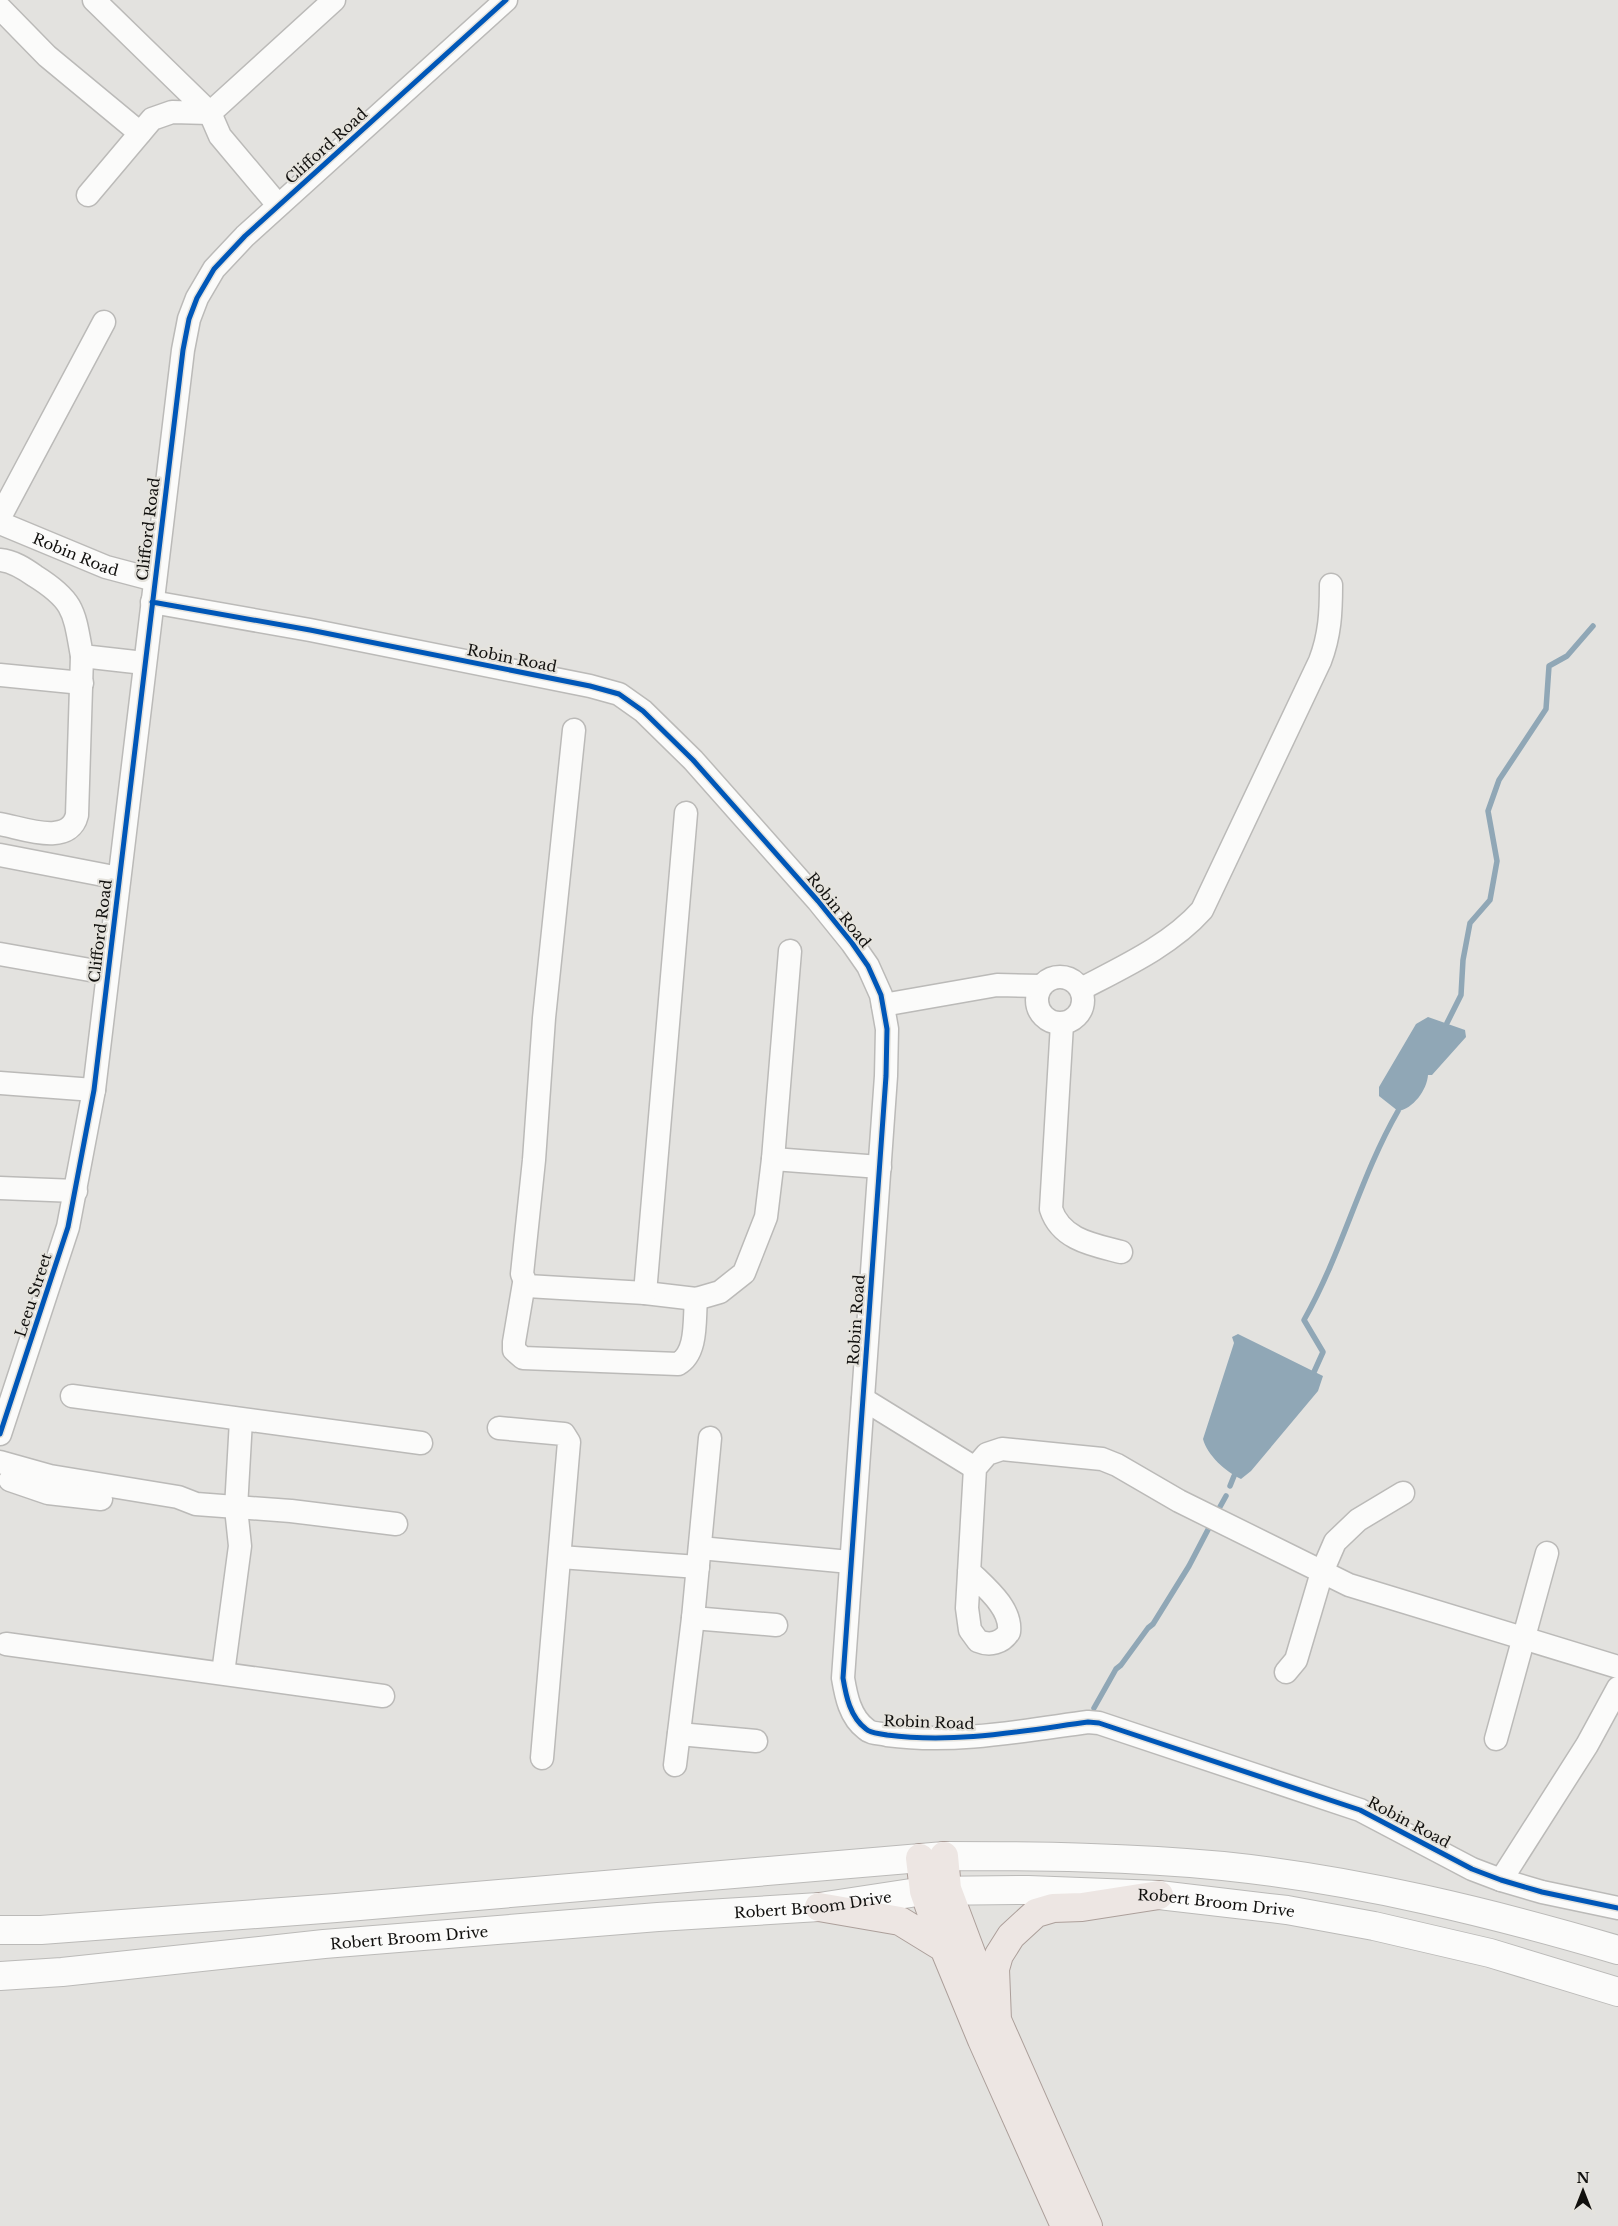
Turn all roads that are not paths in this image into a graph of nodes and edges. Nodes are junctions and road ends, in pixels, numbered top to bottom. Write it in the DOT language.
graph roads {
  1 [pos="94,0"];
  2 [pos="334,0"];
  3 [pos="506,0"];
  4 [pos="0,8"];
  5 [pos="210,112"];
  6 [pos="140,133"];
  7 [pos="88,195"];
  8 [pos="278,205"];
  9 [pos="104,322"];
  10 [pos="0,517"];
  11 [pos="0,523"];
  12 [pos="0,560"];
  13 [pos="155,580"];
  14 [pos="1331,585"];
  15 [pos="152,602"];
  16 [pos="82,656"];
  17 [pos="144,663"];
  18 [pos="0,675"];
  19 [pos="82,683"];
  20 [pos="574,730"];
  21 [pos="686,813"];
  22 [pos="0,824"];
  23 [pos="0,855"];
  24 [pos="119,878"];
  25 [pos="790,950"];
  26 [pos="0,954"];
  27 [pos="107,973"];
  28 [pos="1041,986"];
  29 [pos="1081,989"];
  30 [pos="883,1005"];
  31 [pos="1062,1024"];
  32 [pos="0,1083"];
  33 [pos="94,1090"];
  34 [pos="774,1159"];
  35 [pos="880,1167"];
  36 [pos="0,1188"];
  37 [pos="76,1191"];
  38 [pos="1121,1252"];
  39 [pos="524,1283"];
  40 [pos="645,1293"];
  41 [pos="696,1299"];
  42 [pos="72,1396"];
  43 [pos="863,1399"];
  44 [pos="241,1420"];
  45 [pos="499,1428"];
  46 [pos="0,1434"];
  47 [pos="710,1438"];
  48 [pos="421,1443"];
  49 [pos="0,1462"];
  50 [pos="975,1468"];
  51 [pos="0,1476"];
  52 [pos="1403,1493"];
  53 [pos="196,1504"];
  54 [pos="236,1508"];
  55 [pos="396,1524"];
  56 [pos="1547,1553"];
  57 [pos="560,1556"];
  58 [pos="699,1558"];
  59 [pos="850,1562"];
  60 [pos="969,1572"];
  61 [pos="1322,1572"];
  62 [pos="693,1618"];
  63 [pos="776,1625"];
  64 [pos="1523,1638"];
  65 [pos="6,1644"];
  66 [pos="1618,1667"];
  67 [pos="1286,1672"];
  68 [pos="223,1673"];
  69 [pos="1618,1688"];
  70 [pos="383,1696"];
  71 [pos="679,1734"];
  72 [pos="1496,1739"];
  73 [pos="756,1741"];
  74 [pos="542,1758"];
  75 [pos="675,1765"];
  76 [pos="932,1857"];
  77 [pos="1501,1880"];
  78 [pos="936,1890"];
  79 [pos="1159,1895"];
  80 [pos="819,1907"];
  81 [pos="1618,1908"];
  82 [pos="0,1930"];
  83 [pos="944,1948"];
  84 [pos="1618,1950"];
  85 [pos="0,1976"];
  86 [pos="1618,1992"];
  87 [pos="996,2020"];
  88 [pos="1064,2226"];
  89 [pos="1088,2226"];
  1 -- 5 [label="street"];
  2 -- 5 [label="street"];
  3 -- 8 [label="street, Clifford Road"];
  4 -- 6 [label="street"];
  5 -- 6 [label="street"];
  5 -- 8 [label="street"];
  6 -- 7 [label="street"];
  8 -- 13 [label="street, Clifford Road"];
  9 -- 10 [label="street"];
  11 -- 13 [label="street, Robin Road"];
  12 -- 16 [label="street"];
  13 -- 15 [label="street, Clifford Road"];
  14 -- 29 [label="street"];
  15 -- 17 [label="street, Clifford Road"];
  15 -- 30 [label="street, Robin Road"];
  16 -- 17 [label="street"];
  16 -- 19 [label="street"];
  17 -- 24 [label="street, Clifford Road"];
  18 -- 19 [label="street"];
  19 -- 22 [label="street"];
  20 -- 39 [label="street"];
  21 -- 40 [label="street"];
  23 -- 24 [label="street"];
  24 -- 27 [label="street, Clifford Road"];
  25 -- 34 [label="street"];
  26 -- 27 [label="street"];
  27 -- 33 [label="street, Clifford Road"];
  28 -- 29 [label="street"];
  28 -- 30 [label="street"];
  28 -- 31 [label="street"];
  29 -- 31 [label="street"];
  30 -- 35 [label="street, Robin Road"];
  31 -- 38 [label="street"];
  32 -- 33 [label="street"];
  33 -- 37 [label="street, Clifford Road"];
  34 -- 35 [label="street"];
  34 -- 41 [label="street"];
  35 -- 43 [label="street, Robin Road"];
  36 -- 37 [label="street"];
  37 -- 46 [label="street, Leeu Street"];
  39 -- 40 [label="street"];
  39 -- 41 [label="street"];
  40 -- 41 [label="street"];
  42 -- 44 [label="street"];
  43 -- 50 [label="street"];
  43 -- 59 [label="street, Robin Road"];
  44 -- 48 [label="street"];
  44 -- 54 [label="street"];
  45 -- 57 [label="street"];
  47 -- 58 [label="street"];
  49 -- 53 [label="street"];
  50 -- 60 [label="street"];
  50 -- 61 [label="street"];
  51 -- 53 [label="street"];
  52 -- 61 [label="street"];
  53 -- 54 [label="street"];
  54 -- 55 [label="street"];
  54 -- 68 [label="street"];
  56 -- 64 [label="street"];
  57 -- 58 [label="street"];
  57 -- 74 [label="street"];
  58 -- 59 [label="street"];
  58 -- 62 [label="street"];
  59 -- 77 [label="street, Robin Road"];
  61 -- 64 [label="street"];
  61 -- 67 [label="street"];
  62 -- 63 [label="street"];
  62 -- 71 [label="street"];
  64 -- 66 [label="street"];
  64 -- 72 [label="street"];
  65 -- 68 [label="street"];
  68 -- 70 [label="street"];
  69 -- 77 [label="street"];
  71 -- 73 [label="street"];
  71 -- 75 [label="street"];
  76 -- 78 [label="main road"];
  76 -- 82 [label="street"];
  76 -- 84 [label="street"];
  77 -- 81 [label="street, Robin Road"];
  78 -- 79 [label="street, Robert Broom Drive"];
  78 -- 80 [label="street, Robert Broom Drive"];
  78 -- 83 [label="main road"];
  78 -- 87 [label="main road"];
  79 -- 86 [label="street, Robert Broom Drive"];
  79 -- 87 [label="main road"];
  80 -- 83 [label="main road"];
  80 -- 85 [label="street, Robert Broom Drive"];
  83 -- 88 [label="main road"];
  87 -- 89 [label="main road"];
}
